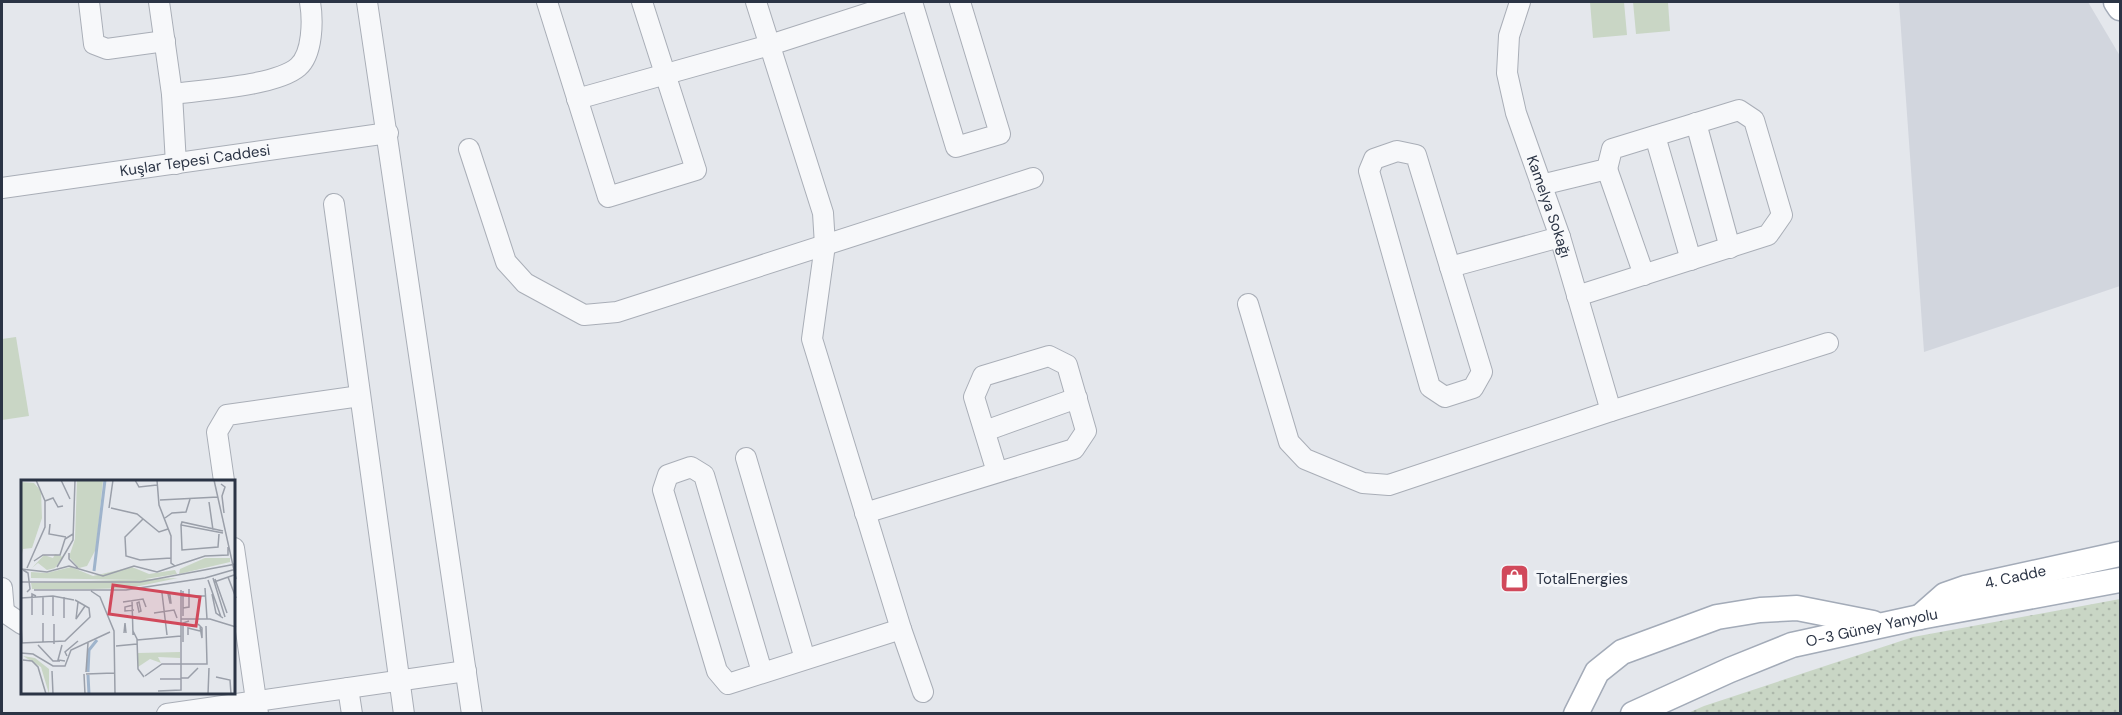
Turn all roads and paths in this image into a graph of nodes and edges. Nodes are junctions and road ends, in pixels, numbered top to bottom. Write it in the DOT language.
graph roads {
  1 [pos="89,2"];
  2 [pos="159,2"];
  3 [pos="310,2"];
  4 [pos="367,2"];
  5 [pos="546,2"];
  6 [pos="642,2"];
  7 [pos="756,2"];
  8 [pos="903,2"];
  9 [pos="912,2"];
  10 [pos="960,2"];
  11 [pos="1520,2"];
  12 [pos="2116,2"];
  13 [pos="2121,8"];
  14 [pos="165,41"];
  15 [pos="770,45"];
  16 [pos="665,75"];
  17 [pos="172,94"];
  18 [pos="577,99"];
  19 [pos="1696,123"];
  20 [pos="388,133"];
  21 [pos="1655,136"];
  22 [pos="469,149"];
  23 [pos="176,164"];
  24 [pos="1608,169"];
  25 [pos="1034,178"];
  26 [pos="1540,185"];
  27 [pos="2,188"];
  28 [pos="334,204"];
  29 [pos="1560,237"];
  30 [pos="825,245"];
  31 [pos="1730,248"];
  32 [pos="1691,260"];
  33 [pos="1450,267"];
  34 [pos="1644,275"];
  35 [pos="1577,296"];
  36 [pos="1248,304"];
  37 [pos="1828,343"];
  38 [pos="360,396"];
  39 [pos="1077,398"];
  40 [pos="1611,411"];
  41 [pos="985,431"];
  42 [pos="746,458"];
  43 [pos="997,472"];
  44 [pos="224,480"];
  45 [pos="865,513"];
  46 [pos="2121,554"];
  47 [pos="236,562"];
  48 [pos="2121,580"];
  49 [pos="2,588"];
  50 [pos="3,612"];
  51 [pos="1920,617"];
  52 [pos="21,623"];
  53 [pos="1884,625"];
  54 [pos="901,629"];
  55 [pos="805,658"];
  56 [pos="466,671"];
  57 [pos="762,672"];
  58 [pos="399,680"];
  59 [pos="348,688"];
  60 [pos="923,692"];
  61 [pos="257,707"];
  62 [pos="167,714"];
  63 [pos="352,714"];
  64 [pos="404,714"];
  65 [pos="472,714"];
  66 [pos="1576,714"];
  67 [pos="1633,714"];
  1 -- 14 [label="street"];
  2 -- 14 [label="street"];
  3 -- 17 [label="street"];
  4 -- 20 [label="street"];
  5 -- 18 [label="street"];
  6 -- 16 [label="street"];
  7 -- 15 [label="street"];
  8 -- 15 [label="street"];
  9 -- 10 [label="street"];
  11 -- 26 [label="street, Kamelya Sokağı"];
  12 -- 13 [label="main road"];
  14 -- 17 [label="street"];
  15 -- 16 [label="street"];
  15 -- 30 [label="street"];
  16 -- 18 [label="street"];
  16 -- 18 [label="street"];
  17 -- 23 [label="street"];
  19 -- 21 [label="street"];
  19 -- 31 [label="street"];
  19 -- 31 [label="street"];
  20 -- 23 [label="street, Kuşlar Tepesi Caddesi"];
  20 -- 56 [label="street"];
  21 -- 24 [label="street"];
  21 -- 32 [label="street"];
  22 -- 30 [label="street"];
  23 -- 27 [label="street, Kuşlar Tepesi Caddesi"];
  24 -- 26 [label="street"];
  24 -- 34 [label="street"];
  25 -- 30 [label="street"];
  26 -- 29 [label="street, Kamelya Sokağı"];
  28 -- 38 [label="street"];
  29 -- 33 [label="street"];
  29 -- 35 [label="street, Kamelya Sokağı"];
  30 -- 45 [label="street"];
  31 -- 32 [label="street"];
  32 -- 34 [label="street"];
  33 -- 33 [label="street"];
  34 -- 35 [label="street"];
  35 -- 40 [label="street, Kamelya Sokağı"];
  36 -- 40 [label="street"];
  37 -- 40 [label="street"];
  38 -- 44 [label="street"];
  38 -- 58 [label="street"];
  39 -- 41 [label="street"];
  39 -- 41 [label="street"];
  39 -- 43 [label="street"];
  41 -- 43 [label="street"];
  42 -- 55 [label="street"];
  43 -- 45 [label="street"];
  45 -- 54 [label="street"];
  46 -- 51 [label="main road, 4. Cadde"];
  47 -- 61 [label="street"];
  48 -- 51 [label="main road, O-3 Güney Yanyolu"];
  49 -- 50 [label="street"];
  50 -- 52 [label="street"];
  51 -- 53 [label="main road, O-3 Güney Yanyolu"];
  53 -- 66 [label="main road"];
  53 -- 67 [label="main road, O-3 Güney Yanyolu"];
  54 -- 55 [label="street"];
  54 -- 60 [label="street"];
  55 -- 57 [label="street"];
  56 -- 58 [label="street"];
  56 -- 65 [label="street"];
  57 -- 57 [label="street"];
  58 -- 59 [label="street"];
  58 -- 64 [label="street"];
  59 -- 61 [label="street"];
  59 -- 63 [label="street"];
  61 -- 62 [label="street"];
}
